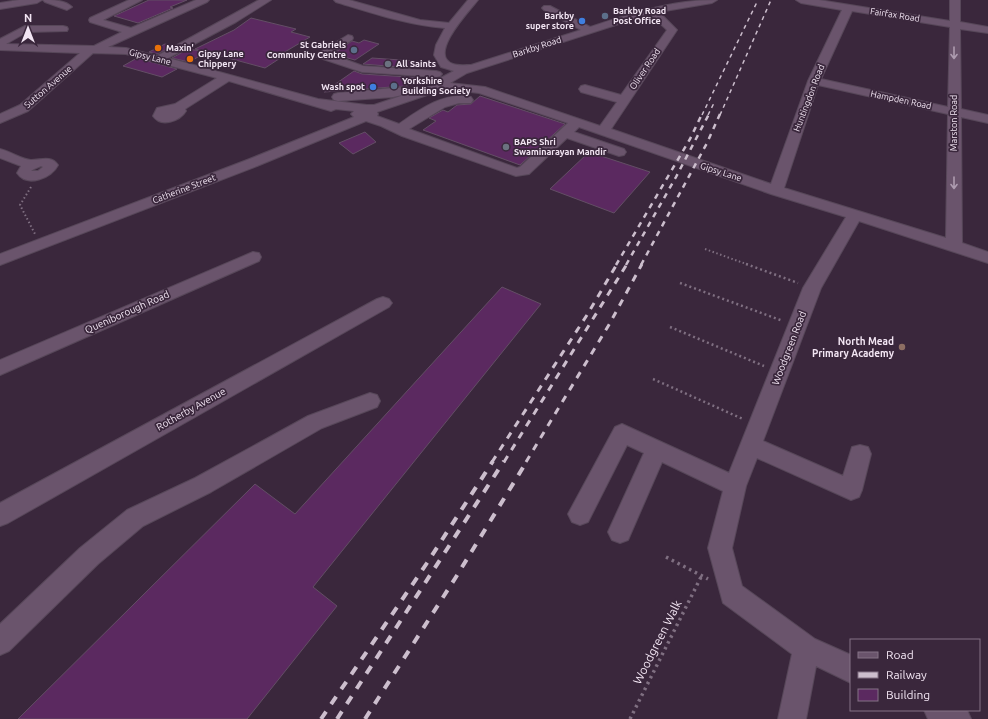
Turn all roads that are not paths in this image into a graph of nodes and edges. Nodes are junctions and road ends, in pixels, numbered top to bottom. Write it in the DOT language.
graph roads {
  1 [pos="37,0"];
  2 [pos="48,0"];
  3 [pos="204,0"];
  4 [pos="266,0"];
  5 [pos="339,0"];
  6 [pos="473,0"];
  7 [pos="712,0"];
  8 [pos="801,0"];
  9 [pos="955,0"];
  10 [pos="131,1"];
  11 [pos="700,1"];
  12 [pos="0,6"];
  13 [pos="67,7"];
  14 [pos="547,8"];
  15 [pos="848,8"];
  16 [pos="652,10"];
  17 [pos="954,24"];
  18 [pos="453,26"];
  19 [pos="63,29"];
  20 [pos="588,30"];
  21 [pos="988,30"];
  22 [pos="132,32"];
  23 [pos="348,38"];
  24 [pos="0,43"];
  25 [pos="0,46"];
  26 [pos="440,46"];
  27 [pos="94,49"];
  28 [pos="506,57"];
  29 [pos="159,59"];
  30 [pos="453,68"];
  31 [pos="473,71"];
  32 [pos="436,74"];
  33 [pos="227,77"];
  34 [pos="814,81"];
  35 [pos="477,88"];
  36 [pos="585,89"];
  37 [pos="467,100"];
  38 [pos="625,100"];
  39 [pos="320,103"];
  40 [pos="6,104"];
  41 [pos="383,107"];
  42 [pos="24,108"];
  43 [pos="178,108"];
  44 [pos="339,110"];
  45 [pos="954,111"];
  46 [pos="367,117"];
  47 [pos="988,118"];
  48 [pos="0,119"];
  49 [pos="577,122"];
  50 [pos="400,129"];
  51 [pos="336,130"];
  52 [pos="603,131"];
  53 [pos="565,133"];
  54 [pos="619,152"];
  55 [pos="0,154"];
  56 [pos="35,170"];
  57 [pos="776,190"];
  58 [pos="855,215"];
  59 [pos="954,245"];
  60 [pos="253,257"];
  61 [pos="988,258"];
  62 [pos="0,260"];
  63 [pos="383,302"];
  64 [pos="0,368"];
  65 [pos="370,401"];
  66 [pos="754,436"];
  67 [pos="658,449"];
  68 [pos="860,454"];
  69 [pos="735,486"];
  70 [pos="580,514"];
  71 [pos="0,515"];
  72 [pos="620,532"];
  73 [pos="0,642"];
  74 [pos="806,648"];
  75 [pos="850,669"];
  76 [pos="940,711"];
  77 [pos="792,719"];
  78 [pos="957,719"];
  1 -- 12 [label="street"];
  2 -- 13 [label="street"];
  3 -- 22 [label="street"];
  4 -- 29 [label="street"];
  5 -- 18 [label="street"];
  6 -- 18 [label="street"];
  7 -- 11 [label="street, Barkby Road"];
  8 -- 15 [label="street, Fairfax Road"];
  9 -- 17 [label="street, Marston Road"];
  10 -- 22 [label="street"];
  11 -- 16 [label="street, Barkby Road"];
  14 -- 20 [label="street"];
  15 -- 17 [label="street, Fairfax Road"];
  15 -- 34 [label="street, Huntingdon Road"];
  16 -- 20 [label="street, Barkby Road"];
  16 -- 38 [label="street, Oliver Road"];
  17 -- 21 [label="street, Fairfax Road"];
  17 -- 45 [label="street, Marston Road, one-way"];
  18 -- 26 [label="street"];
  19 -- 24 [label="street"];
  20 -- 28 [label="street, Barkby Road"];
  22 -- 27 [label="street"];
  23 -- 32 [label="street"];
  25 -- 27 [label="street, Gipsy Lane"];
  26 -- 30 [label="street"];
  26 -- 30 [label="street"];
  27 -- 29 [label="street, Gipsy Lane"];
  27 -- 42 [label="street, Sutton Avenue"];
  28 -- 30 [label="street"];
  28 -- 31 [label="street, Barkby Road"];
  29 -- 33 [label="street, Gipsy Lane"];
  30 -- 31 [label="street, Barkby Road"];
  30 -- 31 [label="street"];
  30 -- 32 [label="street"];
  30 -- 35 [label="street, Gipsy Lane"];
  30 -- 41 [label="street, Gipsy Lane"];
  30 -- 46 [label="street, Gipsy Lane"];
  31 -- 35 [label="street"];
  32 -- 39 [label="street"];
  33 -- 39 [label="street, Gipsy Lane"];
  33 -- 43 [label="street"];
  34 -- 45 [label="street, Hampden Road"];
  34 -- 57 [label="street, Huntingdon Road"];
  35 -- 49 [label="street, Gipsy Lane"];
  36 -- 38 [label="street"];
  37 -- 50 [label="street"];
  38 -- 52 [label="street, Oliver Road"];
  39 -- 41 [label="street, Gipsy Lane"];
  39 -- 44 [label="street, Gipsy Lane"];
  40 -- 42 [label="street"];
  41 -- 46 [label="street"];
  42 -- 48 [label="street, Sutton Avenue"];
  44 -- 46 [label="street, Gipsy Lane"];
  44 -- 51 [label="street"];
  45 -- 47 [label="street, Hampden Road"];
  45 -- 59 [label="street, Marston Road, one-way"];
  46 -- 50 [label="street"];
  46 -- 51 [label="street, Catherine Street"];
  49 -- 52 [label="street, Gipsy Lane"];
  49 -- 53 [label="street"];
  50 -- 53 [label="street"];
  51 -- 62 [label="street, Catherine Street"];
  52 -- 57 [label="street, Gipsy Lane"];
  53 -- 54 [label="street"];
  55 -- 56 [label="street"];
  57 -- 58 [label="street, Gipsy Lane"];
  58 -- 59 [label="street, Gipsy Lane"];
  58 -- 66 [label="street, Woodgreen Road"];
  59 -- 61 [label="street, Gipsy Lane"];
  60 -- 64 [label="street, Queniborough Road"];
  63 -- 71 [label="street, Rotherby Avenue"];
  65 -- 73 [label="street"];
  66 -- 68 [label="street"];
  66 -- 69 [label="street, Woodgreen Road"];
  67 -- 69 [label="street"];
  67 -- 70 [label="street"];
  67 -- 72 [label="street"];
  69 -- 74 [label="street, Woodgreen Road"];
  74 -- 75 [label="street"];
  74 -- 77 [label="street"];
  76 -- 78 [label="street"];
}
